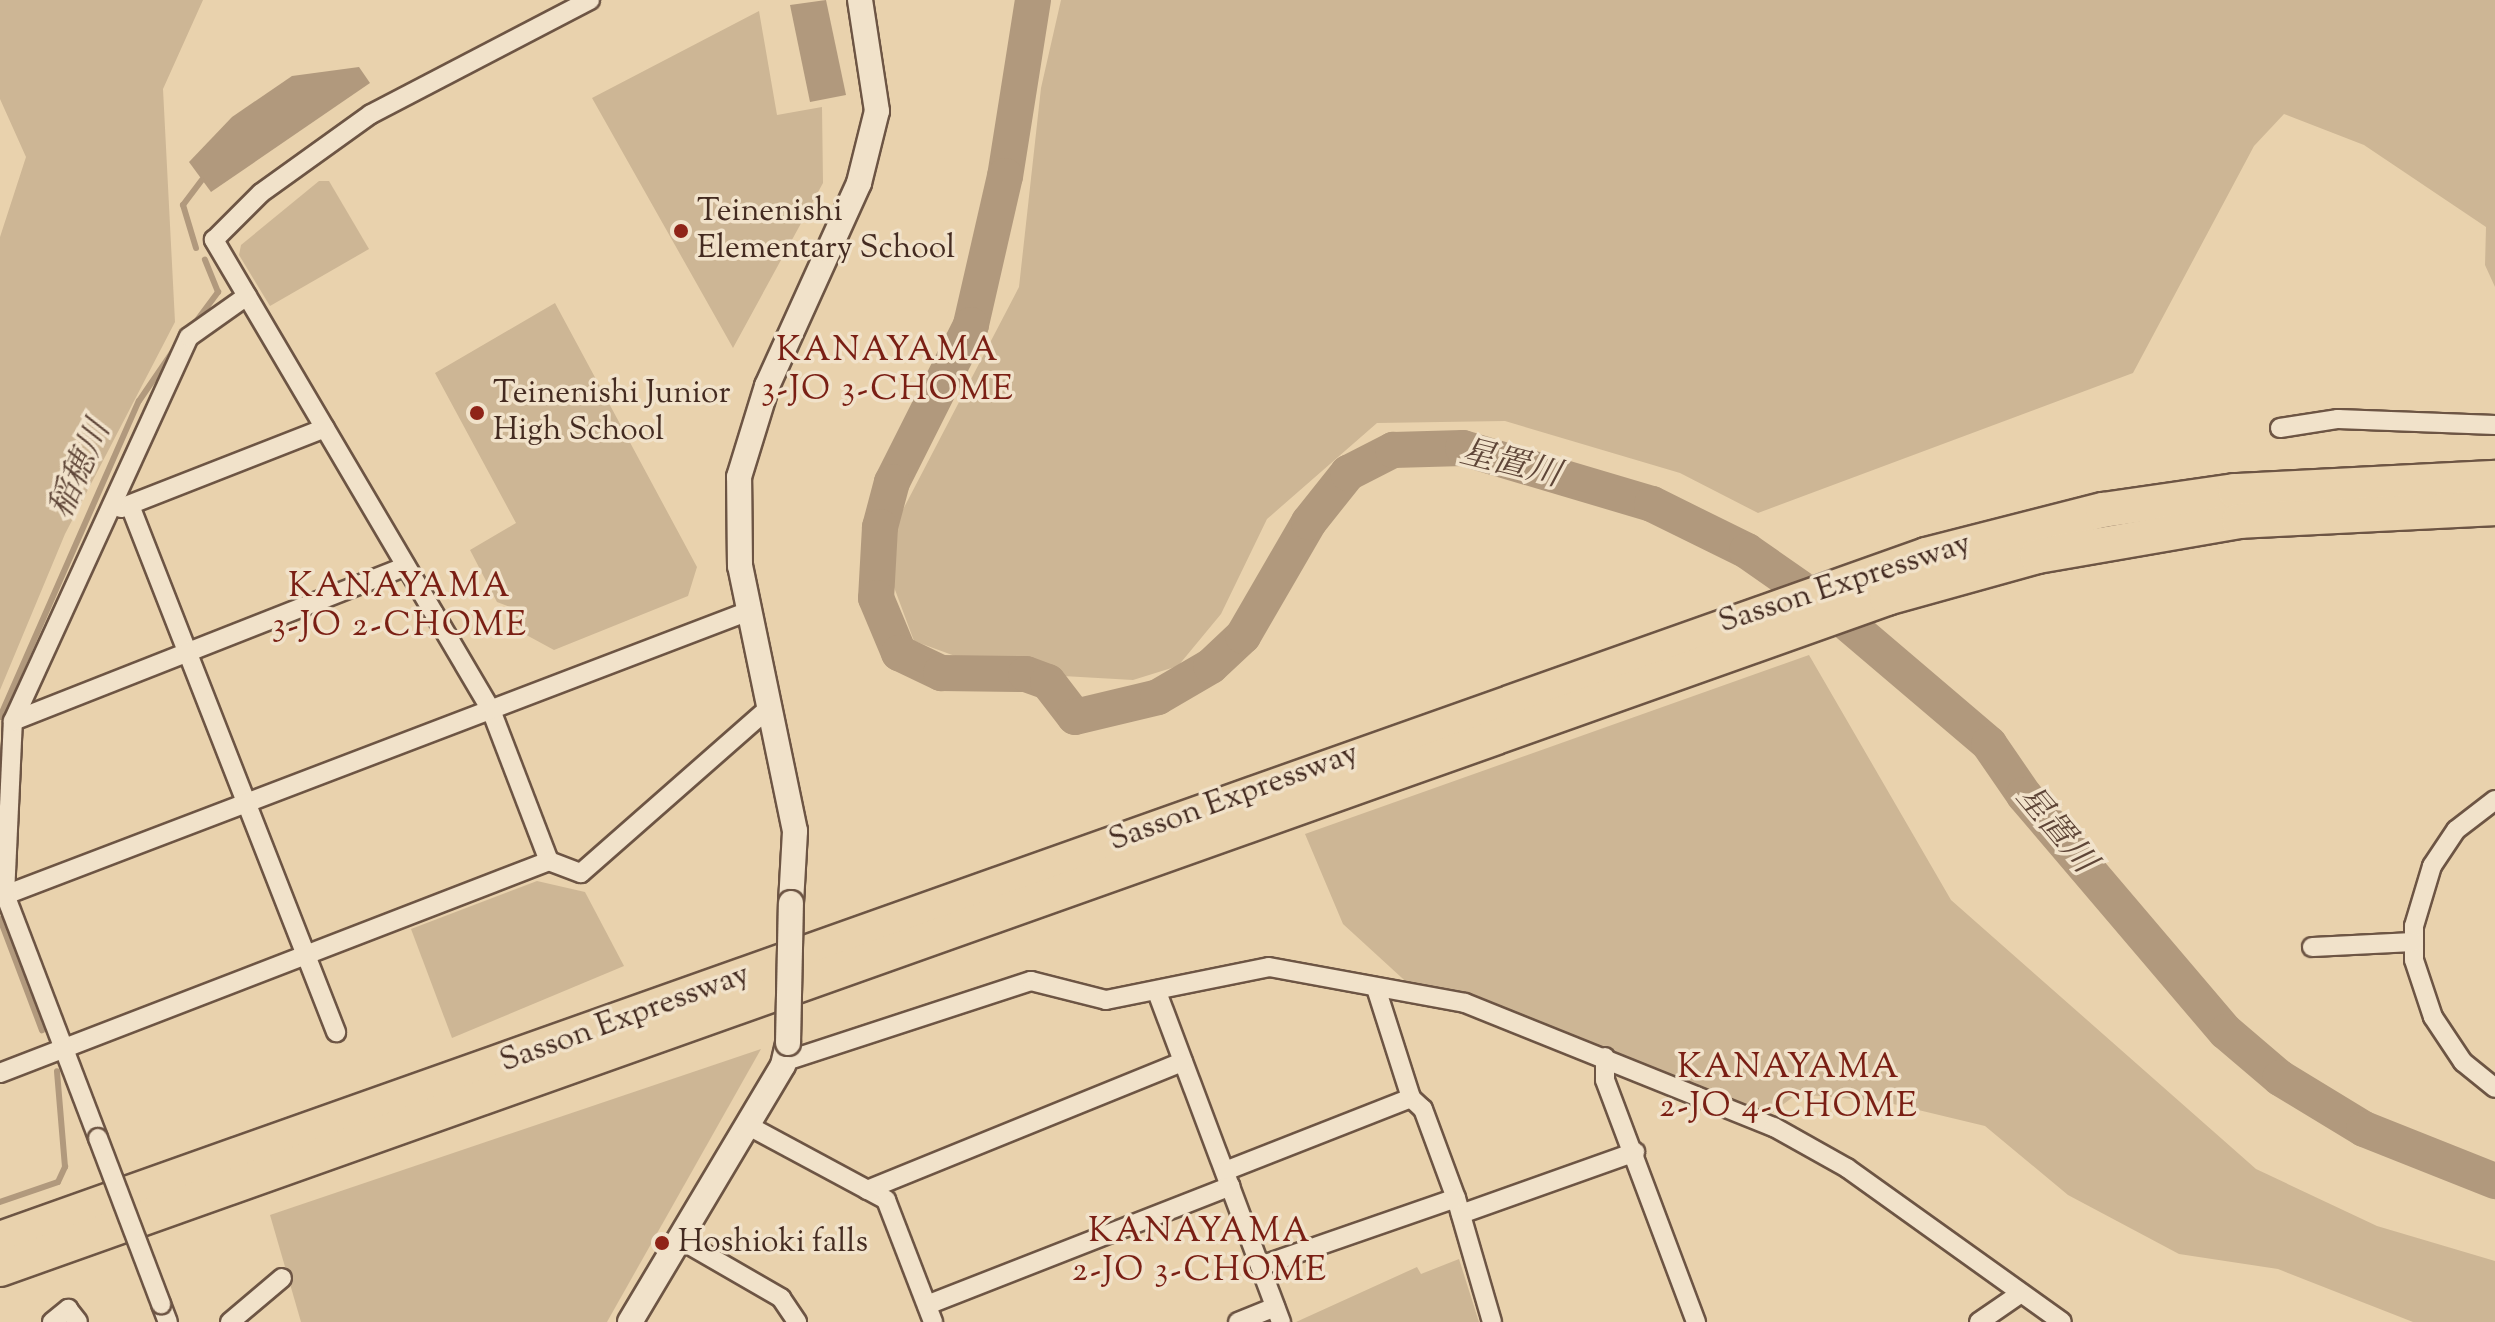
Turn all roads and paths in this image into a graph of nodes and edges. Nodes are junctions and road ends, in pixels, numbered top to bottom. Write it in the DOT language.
graph roads {
  1 [pos="590,0"];
  2 [pos="860,0"];
  3 [pos="247,296"];
  4 [pos="2495,425"];
  5 [pos="325,428"];
  6 [pos="2280,428"];
  7 [pos="2495,478"];
  8 [pos="106,508"];
  9 [pos="131,508"];
  10 [pos="2495,508"];
  11 [pos="406,566"];
  12 [pos="749,611"];
  13 [pos="191,650"];
  14 [pos="769,708"];
  15 [pos="491,710"];
  16 [pos="13,721"];
  17 [pos="2495,800"];
  18 [pos="247,803"];
  19 [pos="549,861"];
  20 [pos="3,896"];
  21 [pos="2414,942"];
  22 [pos="2312,947"];
  23 [pos="306,954"];
  24 [pos="1376,988"];
  25 [pos="1157,992"];
  26 [pos="336,1032"];
  27 [pos="64,1048"];
  28 [pos="785,1052"];
  29 [pos="1605,1057"];
  30 [pos="1183,1062"];
  31 [pos="0,1073"];
  32 [pos="2495,1088"];
  33 [pos="1411,1098"];
  34 [pos="747,1125"];
  35 [pos="1635,1152"];
  36 [pos="1228,1178"];
  37 [pos="867,1190"];
  38 [pos="1458,1206"];
  39 [pos="0,1239"];
  40 [pos="679,1239"];
  41 [pos="1260,1266"];
  42 [pos="0,1269"];
  43 [pos="282,1278"];
  44 [pos="2021,1293"];
  45 [pos="165,1313"];
  46 [pos="930,1314"];
  47 [pos="1278,1315"];
  48 [pos="793,1319"];
  49 [pos="52,1322"];
  50 [pos="78,1322"];
  51 [pos="230,1322"];
  52 [pos="630,1322"];
  53 [pos="1238,1322"];
  54 [pos="1492,1322"];
  55 [pos="1696,1322"];
  56 [pos="1979,1322"];
  57 [pos="2062,1322"];
  1 -- 3 [label="street"];
  2 -- 12 [label="street"];
  3 -- 5 [label="street"];
  3 -- 8 [label="street"];
  4 -- 6 [label="street"];
  5 -- 9 [label="street"];
  5 -- 11 [label="street"];
  7 -- 39 [label="highway, Sasson Expressway"];
  8 -- 9 [label="street"];
  8 -- 16 [label="street"];
  9 -- 13 [label="street"];
  10 -- 42 [label="highway, Sasson Expressway"];
  11 -- 13 [label="street"];
  11 -- 15 [label="street"];
  12 -- 14 [label="street"];
  12 -- 15 [label="street"];
  13 -- 16 [label="street"];
  13 -- 18 [label="street"];
  14 -- 19 [label="street"];
  14 -- 28 [label="street, bridge"];
  15 -- 18 [label="street"];
  15 -- 19 [label="street"];
  16 -- 20 [label="street"];
  17 -- 21 [label="street"];
  18 -- 20 [label="street"];
  18 -- 23 [label="street"];
  19 -- 23 [label="street"];
  20 -- 27 [label="street"];
  21 -- 22 [label="street"];
  21 -- 32 [label="street"];
  23 -- 26 [label="street"];
  23 -- 27 [label="street"];
  24 -- 25 [label="street"];
  24 -- 29 [label="street"];
  24 -- 33 [label="street"];
  25 -- 28 [label="street"];
  25 -- 30 [label="street"];
  27 -- 31 [label="street"];
  27 -- 45 [label="street, bridge"];
  28 -- 34 [label="street"];
  29 -- 35 [label="street"];
  29 -- 44 [label="street"];
  30 -- 36 [label="street"];
  30 -- 37 [label="street"];
  33 -- 36 [label="street"];
  33 -- 38 [label="street"];
  34 -- 37 [label="street"];
  34 -- 40 [label="street"];
  35 -- 38 [label="street"];
  35 -- 55 [label="street"];
  36 -- 41 [label="street"];
  36 -- 46 [label="street"];
  37 -- 46 [label="street"];
  38 -- 41 [label="street"];
  38 -- 54 [label="street"];
  40 -- 48 [label="street"];
  40 -- 52 [label="street"];
  41 -- 47 [label="street"];
  43 -- 51 [label="street"];
  44 -- 56 [label="street"];
  44 -- 57 [label="street"];
  47 -- 53 [label="street"];
  49 -- 50 [label="street"];
}
